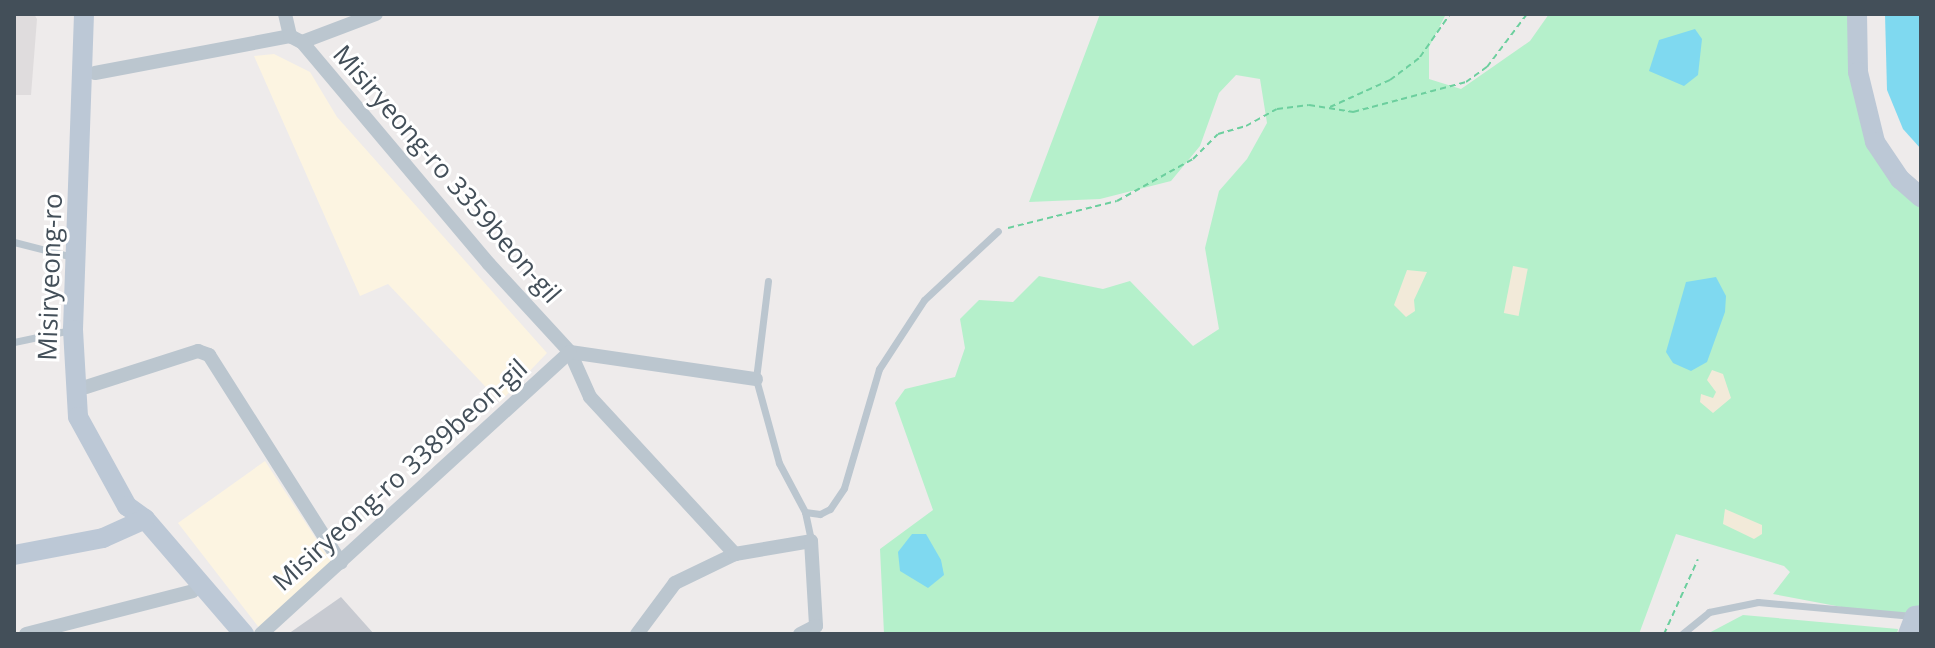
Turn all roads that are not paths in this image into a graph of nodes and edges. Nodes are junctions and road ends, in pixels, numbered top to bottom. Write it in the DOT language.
graph roads {
  1 [pos="71,14"];
  2 [pos="96,14"];
  3 [pos="285,14"];
  4 [pos="376,14"];
  5 [pos="1857,14"];
  6 [pos="84,24"];
  7 [pos="296,39"];
  8 [pos="89,74"];
  9 [pos="1921,197"];
  10 [pos="998,231"];
  11 [pos="14,242"];
  12 [pos="76,257"];
  13 [pos="768,281"];
  14 [pos="73,330"];
  15 [pos="14,342"];
  16 [pos="570,352"];
  17 [pos="756,379"];
  18 [pos="86,387"];
  19 [pos="805,512"];
  20 [pos="145,519"];
  21 [pos="811,541"];
  22 [pos="735,554"];
  23 [pos="14,555"];
  24 [pos="341,563"];
  25 [pos="193,591"];
  26 [pos="1915,622"];
  27 [pos="26,634"];
  28 [pos="244,634"];
  29 [pos="261,634"];
  30 [pos="637,634"];
  31 [pos="800,634"];
  32 [pos="1682,634"];
  1 -- 6 [label="lane"];
  2 -- 8 [label="main road, Misiryeong-ro"];
  3 -- 7 [label="street"];
  4 -- 7 [label="street"];
  5 -- 9 [label="main road"];
  6 -- 8 [label="main road, Misiryeong-ro"];
  7 -- 8 [label="street"];
  7 -- 16 [label="street, Misiryeong-ro 3359beon-gil"];
  8 -- 12 [label="main road, Misiryeong-ro"];
  8 -- 18 [label="main road, Misiryeong-ro"];
  10 -- 19 [label="lane"];
  11 -- 12 [label="lane"];
  12 -- 14 [label="main road, Misiryeong-ro"];
  13 -- 17 [label="lane"];
  14 -- 15 [label="lane"];
  14 -- 20 [label="main road, Misiryeong-ro"];
  16 -- 17 [label="street"];
  16 -- 22 [label="street, Misiryeong-ro 3359beon-gil"];
  16 -- 24 [label="street, Misiryeong-ro 3389beon-gil"];
  17 -- 19 [label="lane"];
  18 -- 20 [label="main road, Misiryeong-ro"];
  18 -- 24 [label="street"];
  19 -- 21 [label="lane"];
  20 -- 23 [label="main road"];
  20 -- 28 [label="main road, Misiryeong-ro"];
  21 -- 22 [label="street"];
  21 -- 31 [label="street"];
  22 -- 30 [label="street"];
  24 -- 29 [label="street, Misiryeong-ro 3389beon-gil"];
  25 -- 27 [label="street"];
  26 -- 32 [label="lane"];
}
